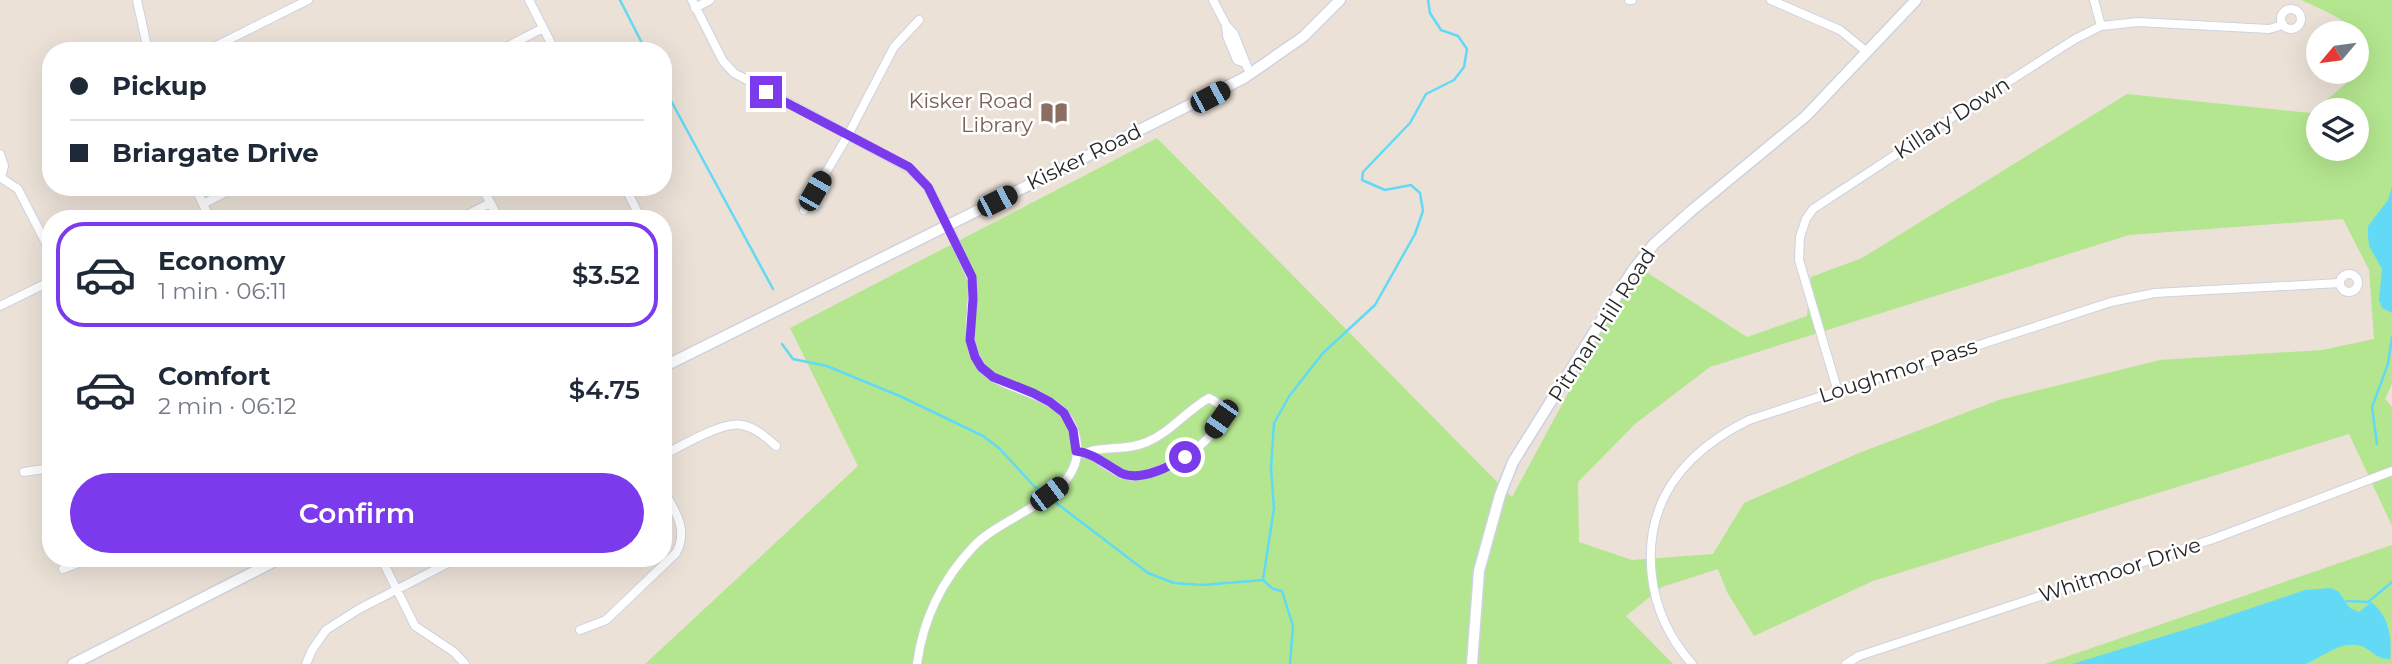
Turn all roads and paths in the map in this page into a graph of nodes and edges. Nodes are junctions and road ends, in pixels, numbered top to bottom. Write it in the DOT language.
graph roads {
  1 [pos="137,0"];
  2 [pos="308,0"];
  3 [pos="529,0"];
  4 [pos="710,0"];
  5 [pos="1213,0"];
  6 [pos="1339,0"];
  7 [pos="1770,0"];
  8 [pos="1916,0"];
  9 [pos="2094,0"];
  10 [pos="694,4"];
  11 [pos="919,20"];
  12 [pos="2283,25"];
  13 [pos="2101,26"];
  14 [pos="543,28"];
  15 [pos="146,42"];
  16 [pos="224,42"];
  17 [pos="516,42"];
  18 [pos="550,42"];
  19 [pos="1867,52"];
  20 [pos="1250,74"];
  21 [pos="848,135"];
  22 [pos="0,154"];
  23 [pos="1,177"];
  24 [pos="199,196"];
  25 [pos="219,196"];
  26 [pos="486,196"];
  27 [pos="490,203"];
  28 [pos="203,204"];
  29 [pos="206,210"];
  30 [pos="476,210"];
  31 [pos="494,210"];
  32 [pos="804,210"];
  33 [pos="946,226"];
  34 [pos="42,236"];
  35 [pos="2340,283"];
  36 [pos="42,285"];
  37 [pos="0,306"];
  38 [pos="672,363"];
  39 [pos="1838,391"];
  40 [pos="776,446"];
  41 [pos="672,451"];
  42 [pos="1076,451"];
  43 [pos="1088,452"];
  44 [pos="42,468"];
  45 [pos="2392,471"];
  46 [pos="24,472"];
  47 [pos="672,506"];
  48 [pos="672,557"];
  49 [pos="68,567"];
  50 [pos="263,567"];
  51 [pos="385,567"];
  52 [pos="441,567"];
  53 [pos="661,567"];
  54 [pos="63,569"];
  55 [pos="397,591"];
  56 [pos="580,630"];
  57 [pos="73,664"];
  58 [pos="306,664"];
  59 [pos="465,664"];
  60 [pos="917,664"];
  61 [pos="1472,664"];
  62 [pos="1692,664"];
  63 [pos="1846,664"];
  1 -- 15 [label="street"];
  2 -- 16 [label="street"];
  3 -- 14 [label="street"];
  4 -- 10 [label="street"];
  5 -- 20 [label="street"];
  6 -- 20 [label="main road, Kisker Road"];
  7 -- 19 [label="street"];
  8 -- 19 [label="main road, Pitman Hill Road"];
  9 -- 13 [label="street"];
  10 -- 21 [label="street"];
  11 -- 21 [label="street"];
  12 -- 13 [label="street, Killary Down"];
  13 -- 39 [label="street, Killary Down"];
  14 -- 17 [label="street"];
  14 -- 18 [label="street"];
  19 -- 61 [label="main road, Pitman Hill Road"];
  20 -- 33 [label="main road, Kisker Road"];
  21 -- 32 [label="street"];
  21 -- 33 [label="street"];
  22 -- 23 [label="street"];
  23 -- 34 [label="street"];
  24 -- 28 [label="street"];
  25 -- 28 [label="street"];
  26 -- 27 [label="street"];
  27 -- 30 [label="street"];
  27 -- 31 [label="street"];
  28 -- 29 [label="street"];
  33 -- 38 [label="main road, Kisker Road"];
  33 -- 42 [label="street"];
  35 -- 39 [label="street, Loughmor Pass"];
  36 -- 37 [label="street"];
  39 -- 62 [label="street, Loughmor Pass"];
  40 -- 41 [label="street"];
  42 -- 43 [label="street"];
  42 -- 60 [label="street"];
  43 -- 43 [label="street"];
  44 -- 46 [label="street"];
  45 -- 63 [label="street, Whitmoor Drive"];
  47 -- 48 [label="street"];
  49 -- 54 [label="street"];
  50 -- 57 [label="main road"];
  51 -- 55 [label="street"];
  52 -- 55 [label="street"];
  53 -- 56 [label="street"];
  55 -- 58 [label="street"];
  55 -- 59 [label="street"];
}
